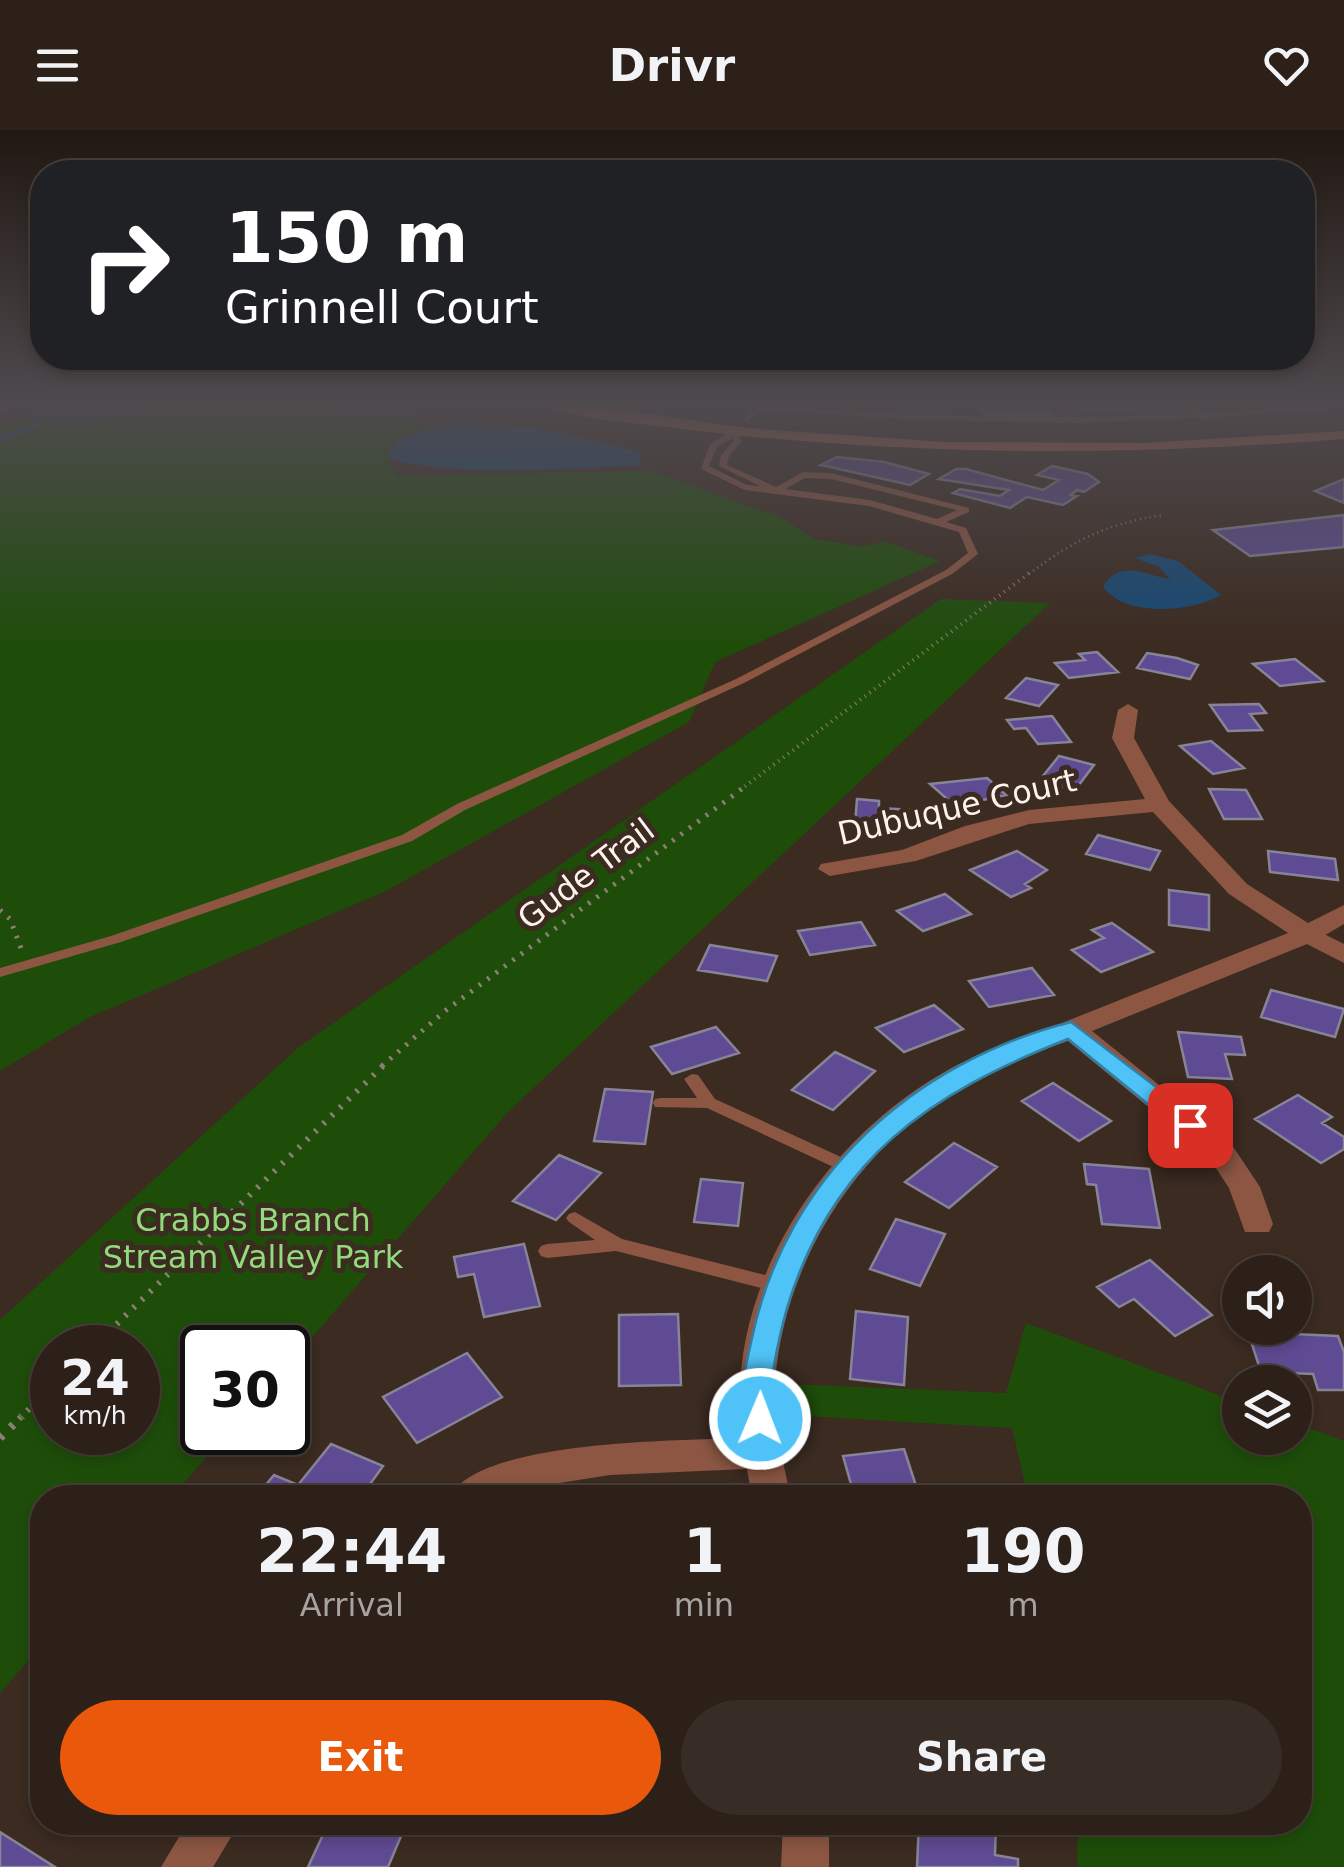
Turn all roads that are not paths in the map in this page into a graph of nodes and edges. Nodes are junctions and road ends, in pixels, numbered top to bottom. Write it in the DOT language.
graph roads {
  1 [pos="739,484"];
  2 [pos="763,484"];
  3 [pos="786,484"];
  4 [pos="862,484"];
  5 [pos="776,490"];
  6 [pos="936,524"];
  7 [pos="1128,710"];
  8 [pos="1159,804"];
  9 [pos="830,869"];
  10 [pos="1344,912"];
  11 [pos="1308,934"];
  12 [pos="1344,955"];
  13 [pos="0,973"];
  14 [pos="1071,1029"];
  15 [pos="692,1079"];
  16 [pos="661,1103"];
  17 [pos="709,1103"];
  18 [pos="848,1166"];
  19 [pos="575,1218"];
  20 [pos="1257,1224"];
  21 [pos="616,1244"];
  22 [pos="547,1251"];
  23 [pos="782,1286"];
  24 [pos="762,1454"];
  25 [pos="488,1485"];
  26 [pos="769,1485"];
  27 [pos="207,1835"];
  28 [pos="806,1835"];
  29 [pos="184,1867"];
  30 [pos="805,1867"];
  1 -- 5 [label="lane"];
  2 -- 5 [label="lane"];
  3 -- 5 [label="lane"];
  4 -- 6 [label="lane"];
  5 -- 6 [label="lane"];
  6 -- 13 [label="lane"];
  7 -- 8 [label="street"];
  8 -- 9 [label="street, Dubuque Court"];
  8 -- 11 [label="street"];
  10 -- 11 [label="street"];
  11 -- 12 [label="street"];
  11 -- 14 [label="street"];
  14 -- 18 [label="street"];
  14 -- 20 [label="street"];
  15 -- 17 [label="lane"];
  16 -- 17 [label="lane"];
  17 -- 18 [label="lane"];
  18 -- 23 [label="street"];
  19 -- 21 [label="lane"];
  21 -- 22 [label="lane"];
  21 -- 23 [label="lane"];
  23 -- 24 [label="street"];
  24 -- 25 [label="street"];
  24 -- 26 [label="street"];
  27 -- 29 [label="street"];
  28 -- 30 [label="street"];
}
